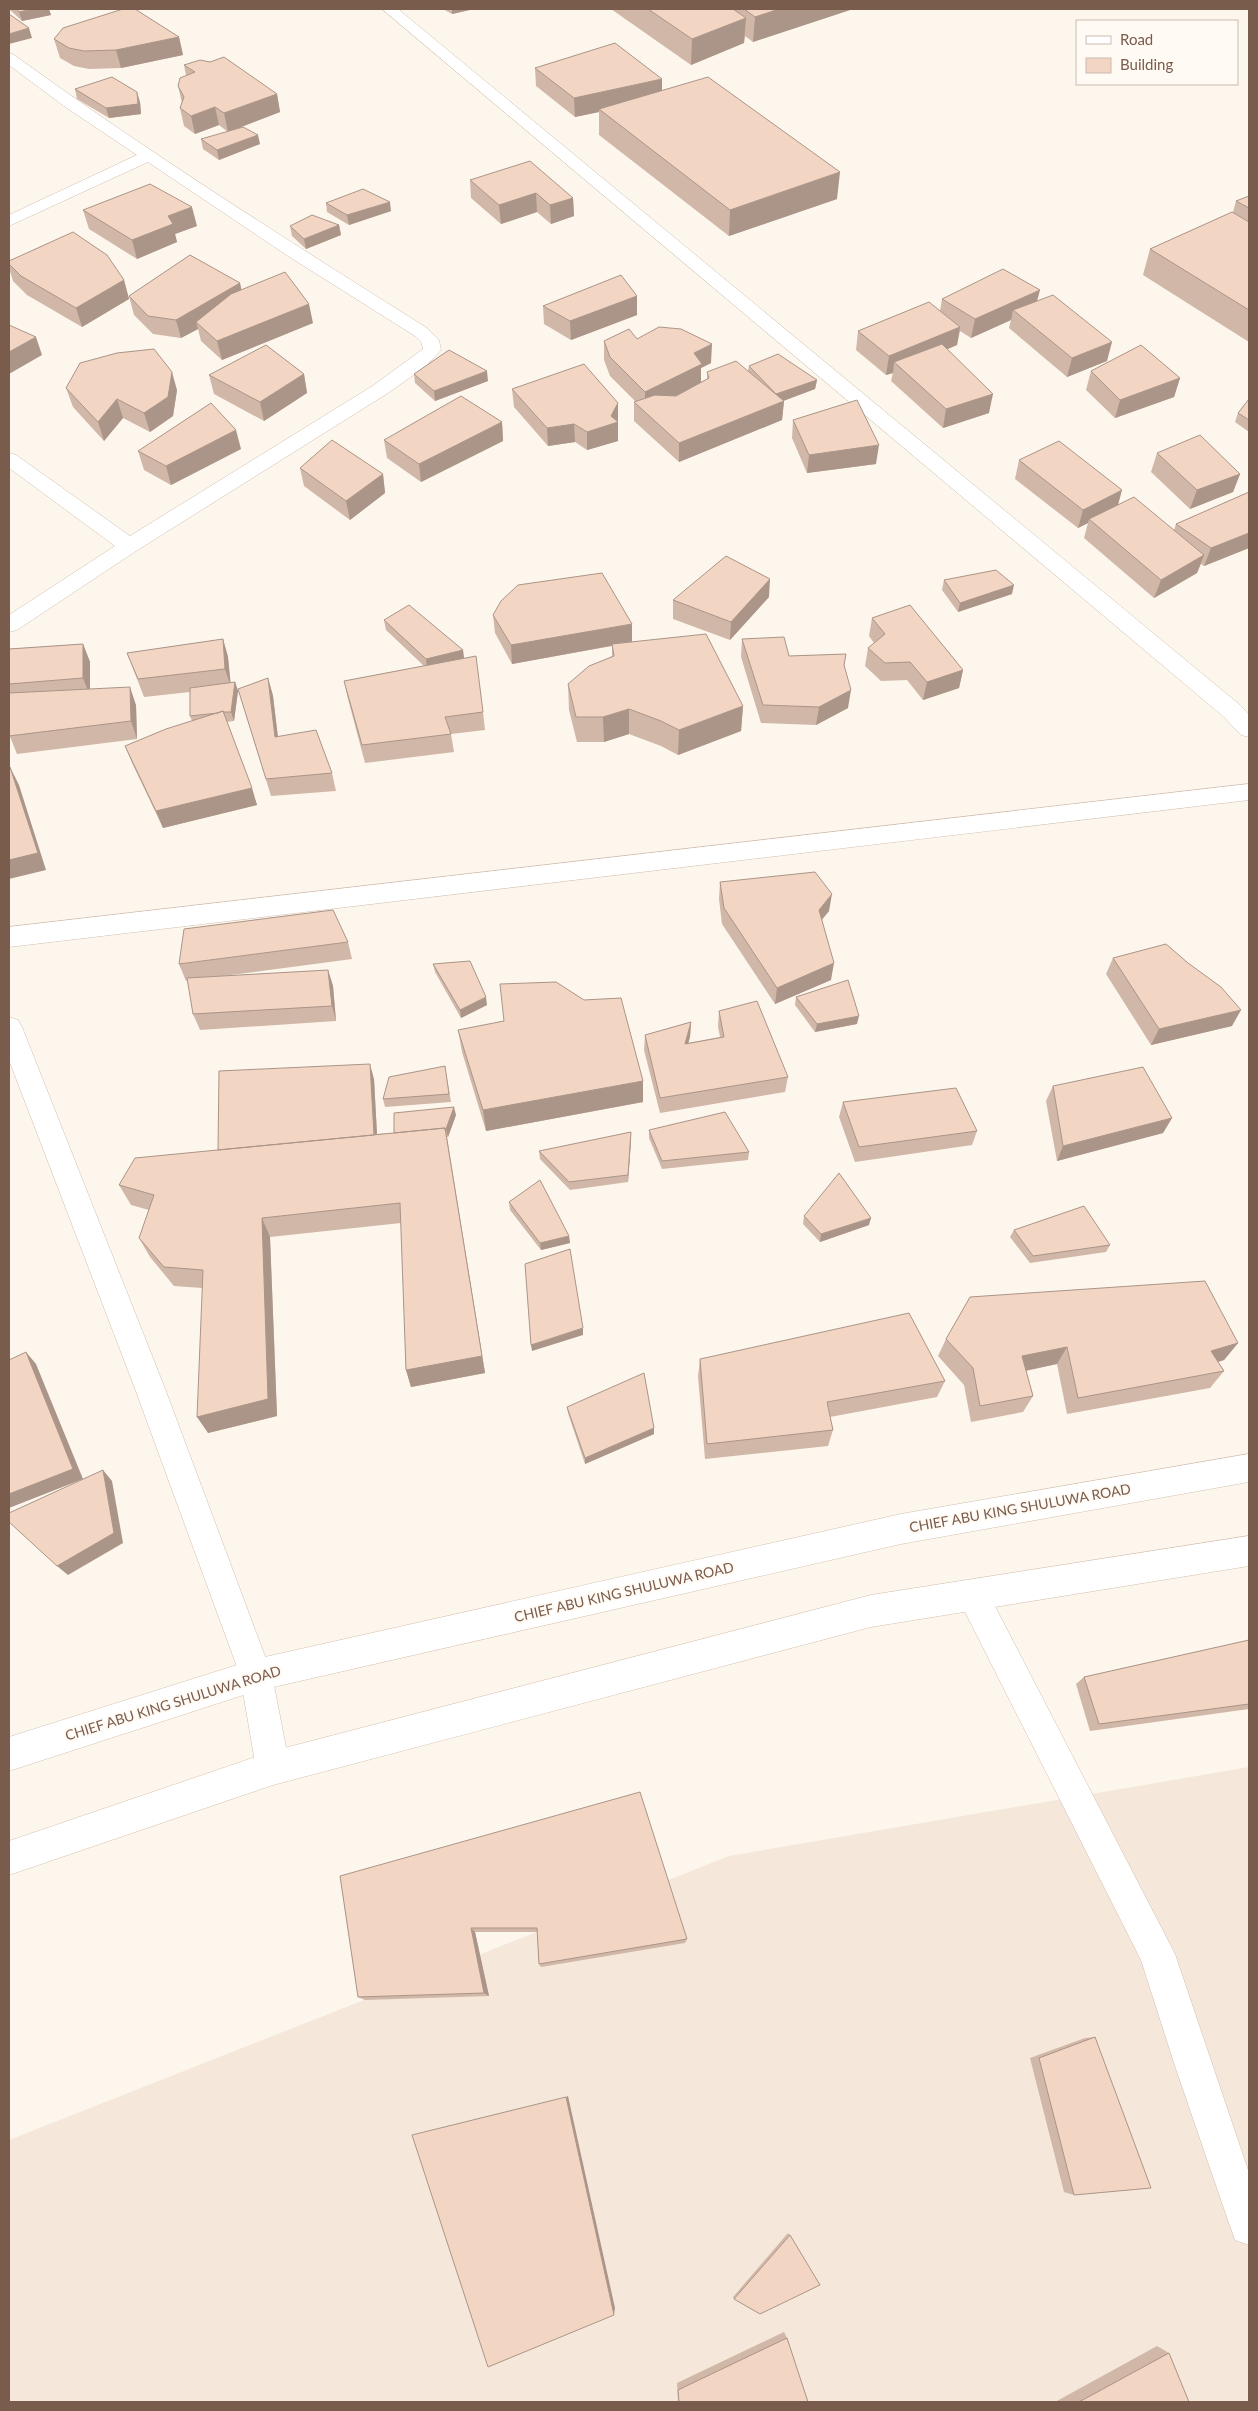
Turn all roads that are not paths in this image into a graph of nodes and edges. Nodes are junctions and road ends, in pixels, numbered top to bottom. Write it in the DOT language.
graph roads {
  1 [pos="389,9"];
  2 [pos="9,58"];
  3 [pos="150,155"];
  4 [pos="9,221"];
  5 [pos="9,458"];
  6 [pos="129,546"];
  7 [pos="9,625"];
  8 [pos="1249,728"];
  9 [pos="1249,792"];
  10 [pos="9,937"];
  11 [pos="9,1027"];
  12 [pos="1249,1468"];
  13 [pos="1249,1551"];
  14 [pos="973,1596"];
  15 [pos="256,1675"];
  16 [pos="9,1754"];
  17 [pos="273,1768"];
  18 [pos="9,1858"];
  19 [pos="1249,2226"];
  1 -- 8 [label="street"];
  2 -- 3 [label="street"];
  3 -- 4 [label="street"];
  3 -- 6 [label="street"];
  5 -- 6 [label="street"];
  6 -- 7 [label="street"];
  9 -- 10 [label="street"];
  11 -- 15 [label="street"];
  12 -- 15 [label="street, CHIEF ABU KING SHULUWA ROAD"];
  13 -- 14 [label="street"];
  14 -- 17 [label="street"];
  14 -- 19 [label="street"];
  15 -- 16 [label="street, CHIEF ABU KING SHULUWA ROAD"];
  15 -- 17 [label="street"];
  17 -- 18 [label="street"];
}
